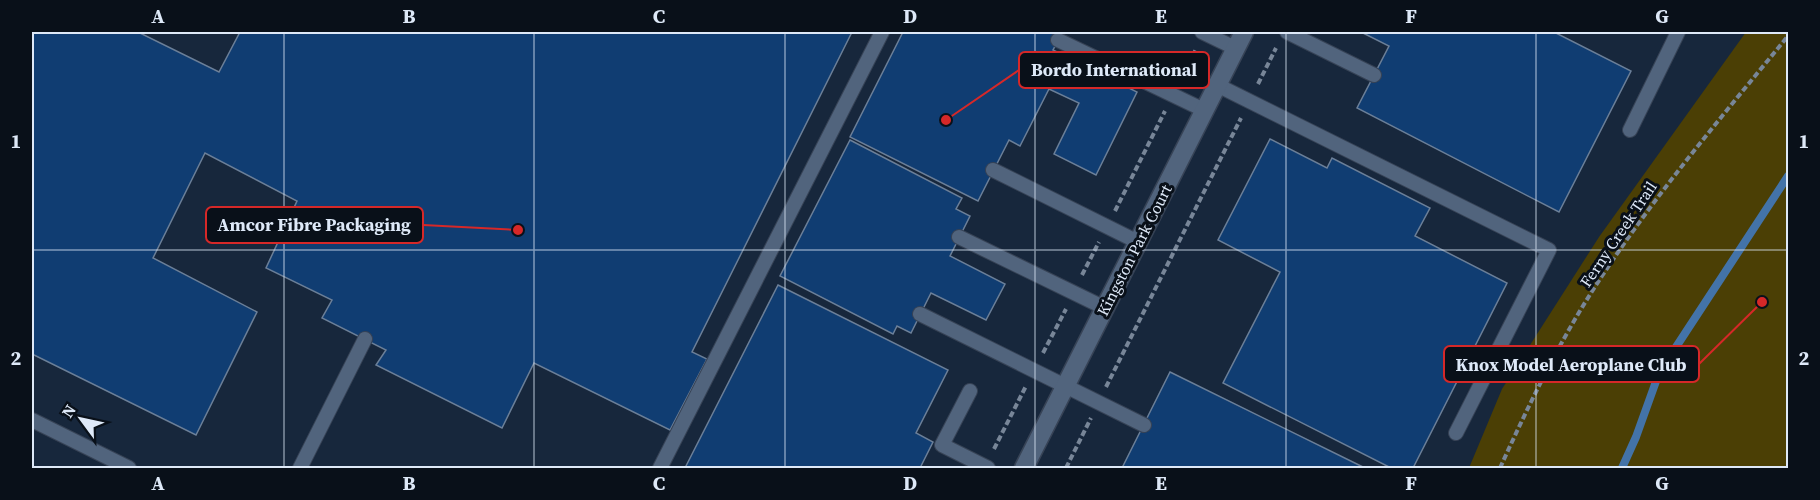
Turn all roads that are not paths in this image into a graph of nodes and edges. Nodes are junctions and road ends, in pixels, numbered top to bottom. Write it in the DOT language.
graph roads {
  1 [pos="882,32"];
  2 [pos="1203,32"];
  3 [pos="1244,32"];
  4 [pos="1678,32"];
  5 [pos="1283,37"];
  6 [pos="1058,40"];
  7 [pos="1235,48"];
  8 [pos="1374,75"];
  9 [pos="1217,85"];
  10 [pos="1204,110"];
  11 [pos="1630,130"];
  12 [pos="993,170"];
  13 [pos="959,237"];
  14 [pos="1138,242"];
  15 [pos="1105,308"];
  16 [pos="920,314"];
  17 [pos="365,339"];
  18 [pos="1065,387"];
  19 [pos="970,391"];
  20 [pos="32,420"];
  21 [pos="1144,425"];
  22 [pos="1456,433"];
  23 [pos="129,468"];
  24 [pos="300,468"];
  25 [pos="660,468"];
  26 [pos="987,468"];
  27 [pos="1024,468"];
  1 -- 25 [label="lane"];
  2 -- 7 [label="lane"];
  3 -- 7 [label="street, Kingston Park Court"];
  4 -- 11 [label="lane"];
  5 -- 8 [label="lane"];
  6 -- 10 [label="lane"];
  7 -- 9 [label="street, Kingston Park Court"];
  9 -- 10 [label="street, Kingston Park Court"];
  9 -- 22 [label="lane"];
  10 -- 14 [label="street, Kingston Park Court"];
  12 -- 14 [label="lane"];
  13 -- 15 [label="lane"];
  14 -- 15 [label="street, Kingston Park Court"];
  15 -- 18 [label="street, Kingston Park Court"];
  16 -- 18 [label="lane"];
  17 -- 24 [label="lane"];
  18 -- 21 [label="lane"];
  18 -- 27 [label="street, Kingston Park Court"];
  19 -- 26 [label="lane"];
  20 -- 23 [label="lane"];
}
